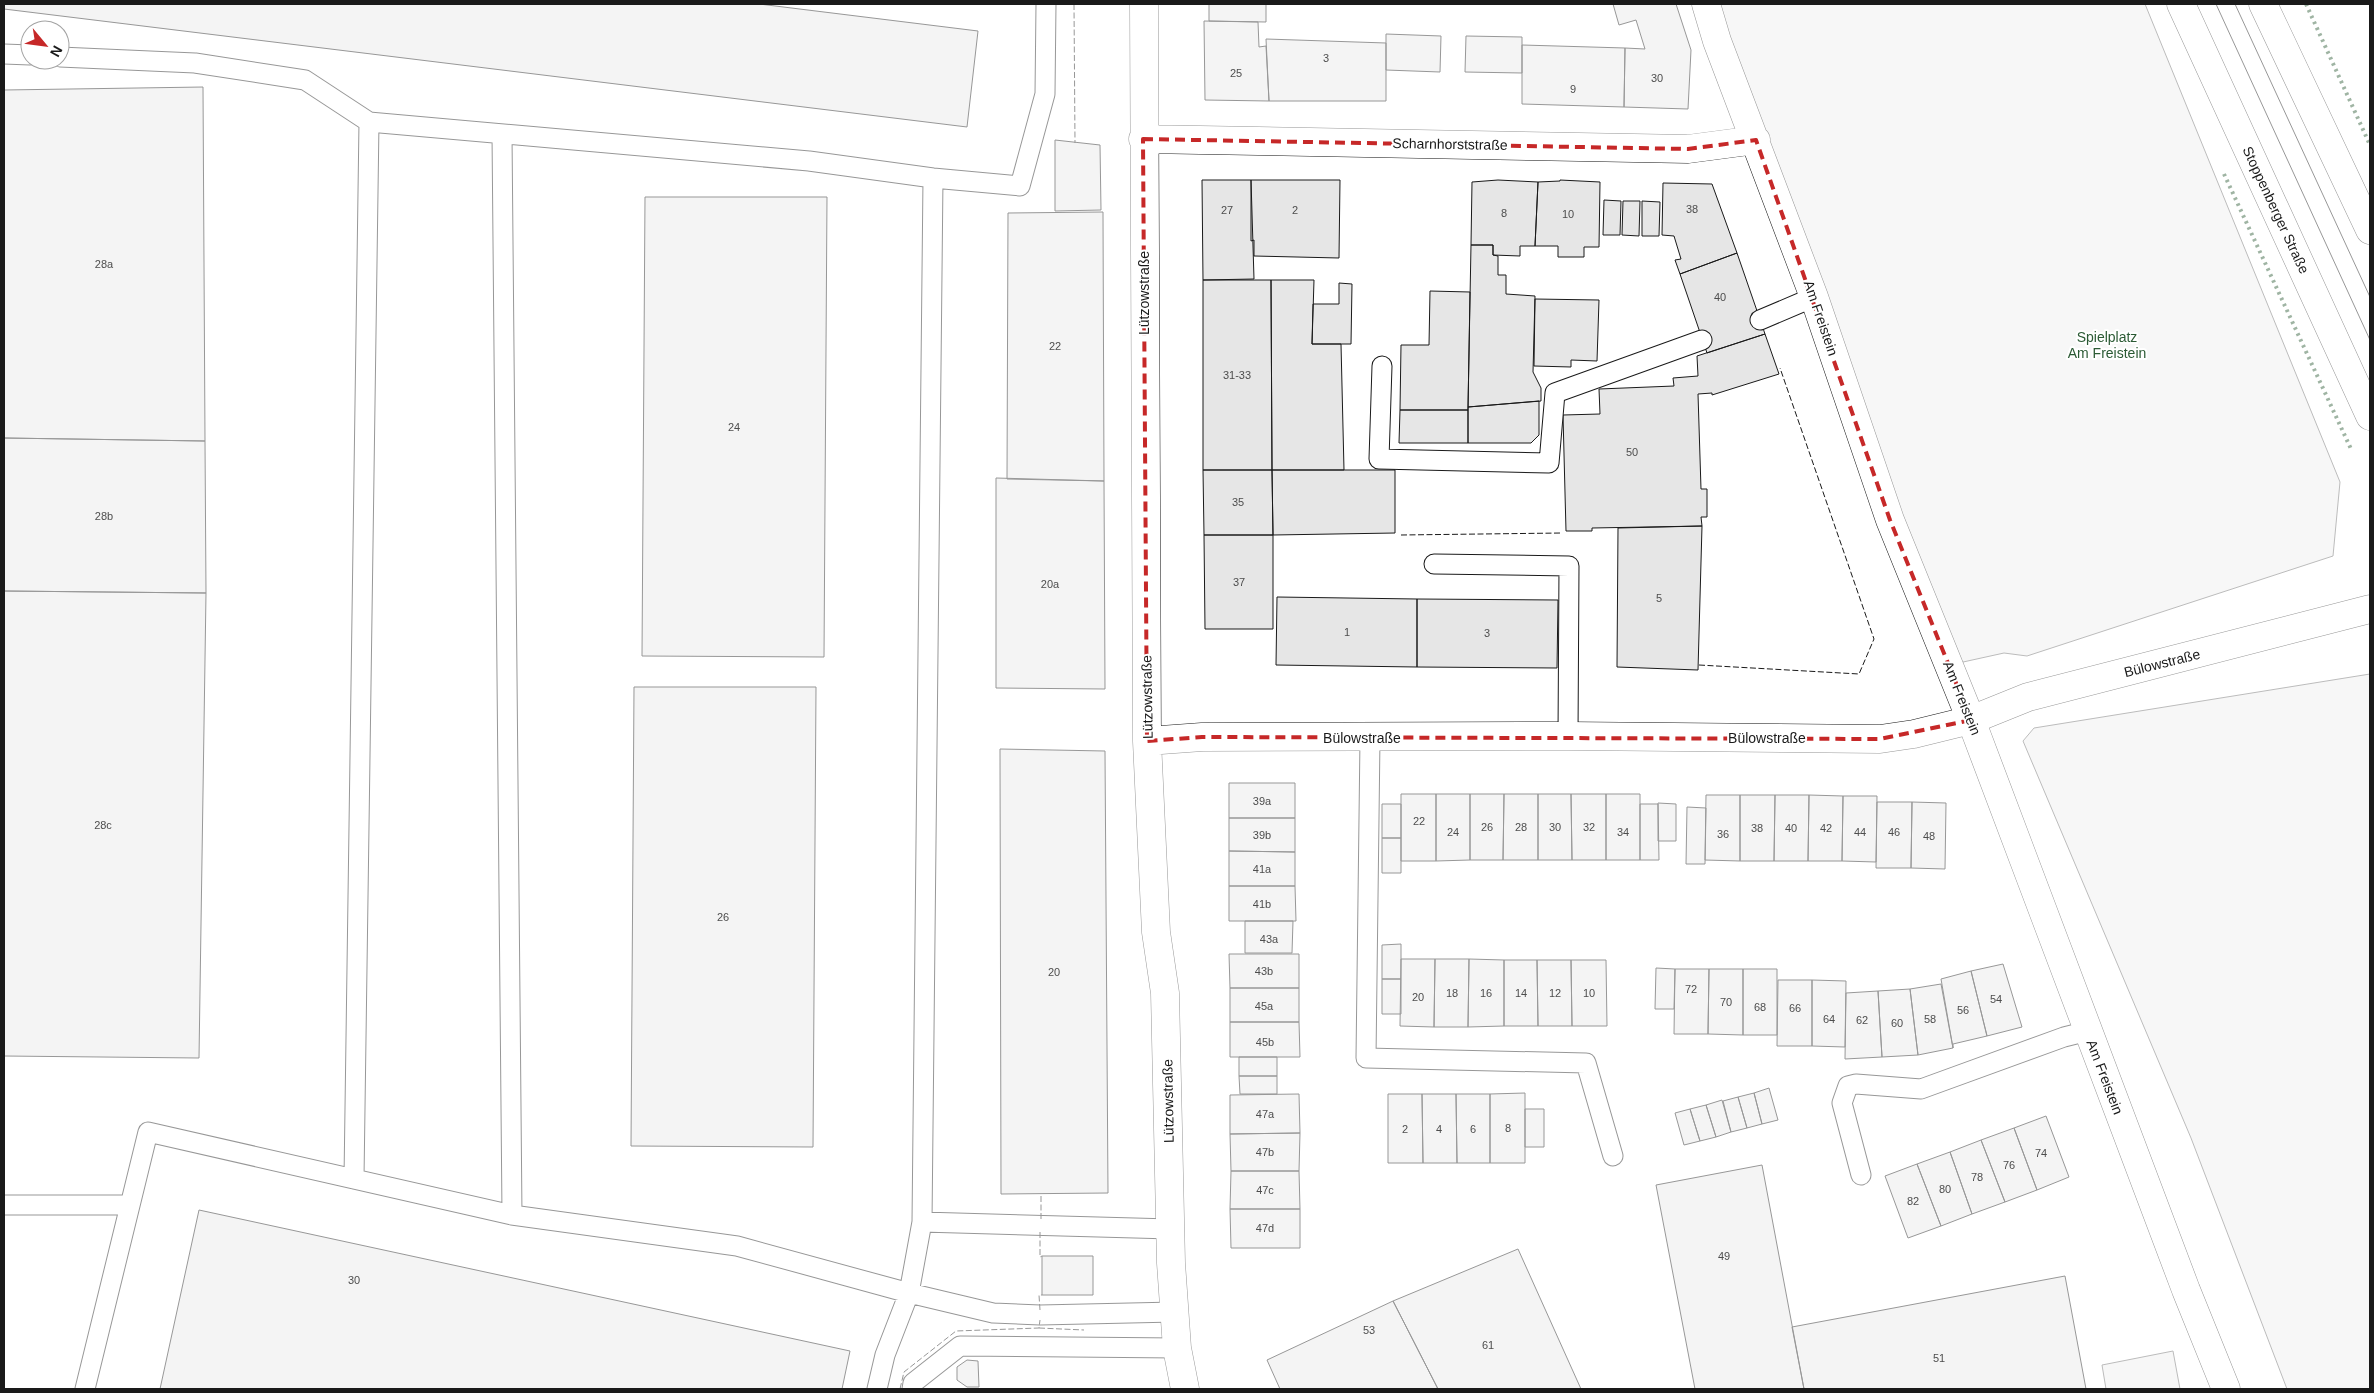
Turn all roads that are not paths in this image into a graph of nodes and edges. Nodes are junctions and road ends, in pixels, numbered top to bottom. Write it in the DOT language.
graph roads {
  1 [pos="1046,4"];
  2 [pos="1144,4"];
  3 [pos="1706,4"];
  4 [pos="2181,4"];
  5 [pos="2263,4"];
  6 [pos="4,54"];
  7 [pos="20,55"];
  8 [pos="70,57"];
  9 [pos="369,122"];
  10 [pos="502,134"];
  11 [pos="1143,139"];
  12 [pos="1756,140"];
  13 [pos="934,178"];
  14 [pos="2370,230"];
  15 [pos="1814,297"];
  16 [pos="1760,320"];
  17 [pos="1702,340"];
  18 [pos="1382,366"];
  19 [pos="2370,416"];
  20 [pos="1434,564"];
  21 [pos="2370,609"];
  22 [pos="1971,720"];
  23 [pos="1568,736"];
  24 [pos="1370,738"];
  25 [pos="1147,741"];
  26 [pos="2088,1031"];
  27 [pos="1612,1156"];
  28 [pos="1861,1175"];
  29 [pos="354,1179"];
  30 [pos="4,1205"];
  31 [pos="130,1205"];
  32 [pos="512,1215"];
  33 [pos="922,1222"];
  34 [pos="1171,1229"];
  35 [pos="909,1293"];
  36 [pos="1175,1312"];
  37 [pos="1177,1348"];
  38 [pos="85,1389"];
  39 [pos="877,1389"];
  40 [pos="912,1389"];
  41 [pos="1185,1389"];
  42 [pos="2226,1389"];
  1 -- 13 [label="lane"];
  2 -- 11 [label="street, Lützowstraße"];
  3 -- 12 [label="street, Am Freistein"];
  4 -- 19 [label="street, Stoppenberger Straße"];
  5 -- 14 [label="street"];
  6 -- 7 [label="lane"];
  8 -- 9 [label="lane"];
  9 -- 10 [label="lane"];
  9 -- 29 [label="lane"];
  10 -- 13 [label="lane"];
  10 -- 32 [label="lane"];
  11 -- 12 [label="street, Scharnhorststraße"];
  11 -- 25 [label="street, Lützowstraße"];
  12 -- 15 [label="street, Am Freistein"];
  13 -- 33 [label="lane"];
  15 -- 16 [label="lane"];
  15 -- 22 [label="street, Am Freistein"];
  17 -- 18 [label="lane"];
  20 -- 23 [label="lane"];
  21 -- 22 [label="street, Bülowstraße"];
  22 -- 23 [label="street, Bülowstraße"];
  22 -- 26 [label="street, Am Freistein"];
  23 -- 24 [label="street, Bülowstraße"];
  24 -- 25 [label="street, Bülowstraße"];
  24 -- 27 [label="lane"];
  25 -- 34 [label="street, Lützowstraße"];
  26 -- 28 [label="lane"];
  26 -- 42 [label="street, Am Freistein"];
  29 -- 31 [label="lane"];
  29 -- 32 [label="lane"];
  30 -- 31 [label="lane"];
  31 -- 38 [label="lane"];
  32 -- 35 [label="lane"];
  33 -- 34 [label="lane"];
  33 -- 35 [label="lane"];
  34 -- 36 [label="street, Lützowstraße"];
  35 -- 36 [label="lane"];
  35 -- 39 [label="lane"];
  36 -- 37 [label="street, Lützowstraße"];
  37 -- 40 [label="lane"];
  37 -- 41 [label="street, Lützowstraße"];
}
